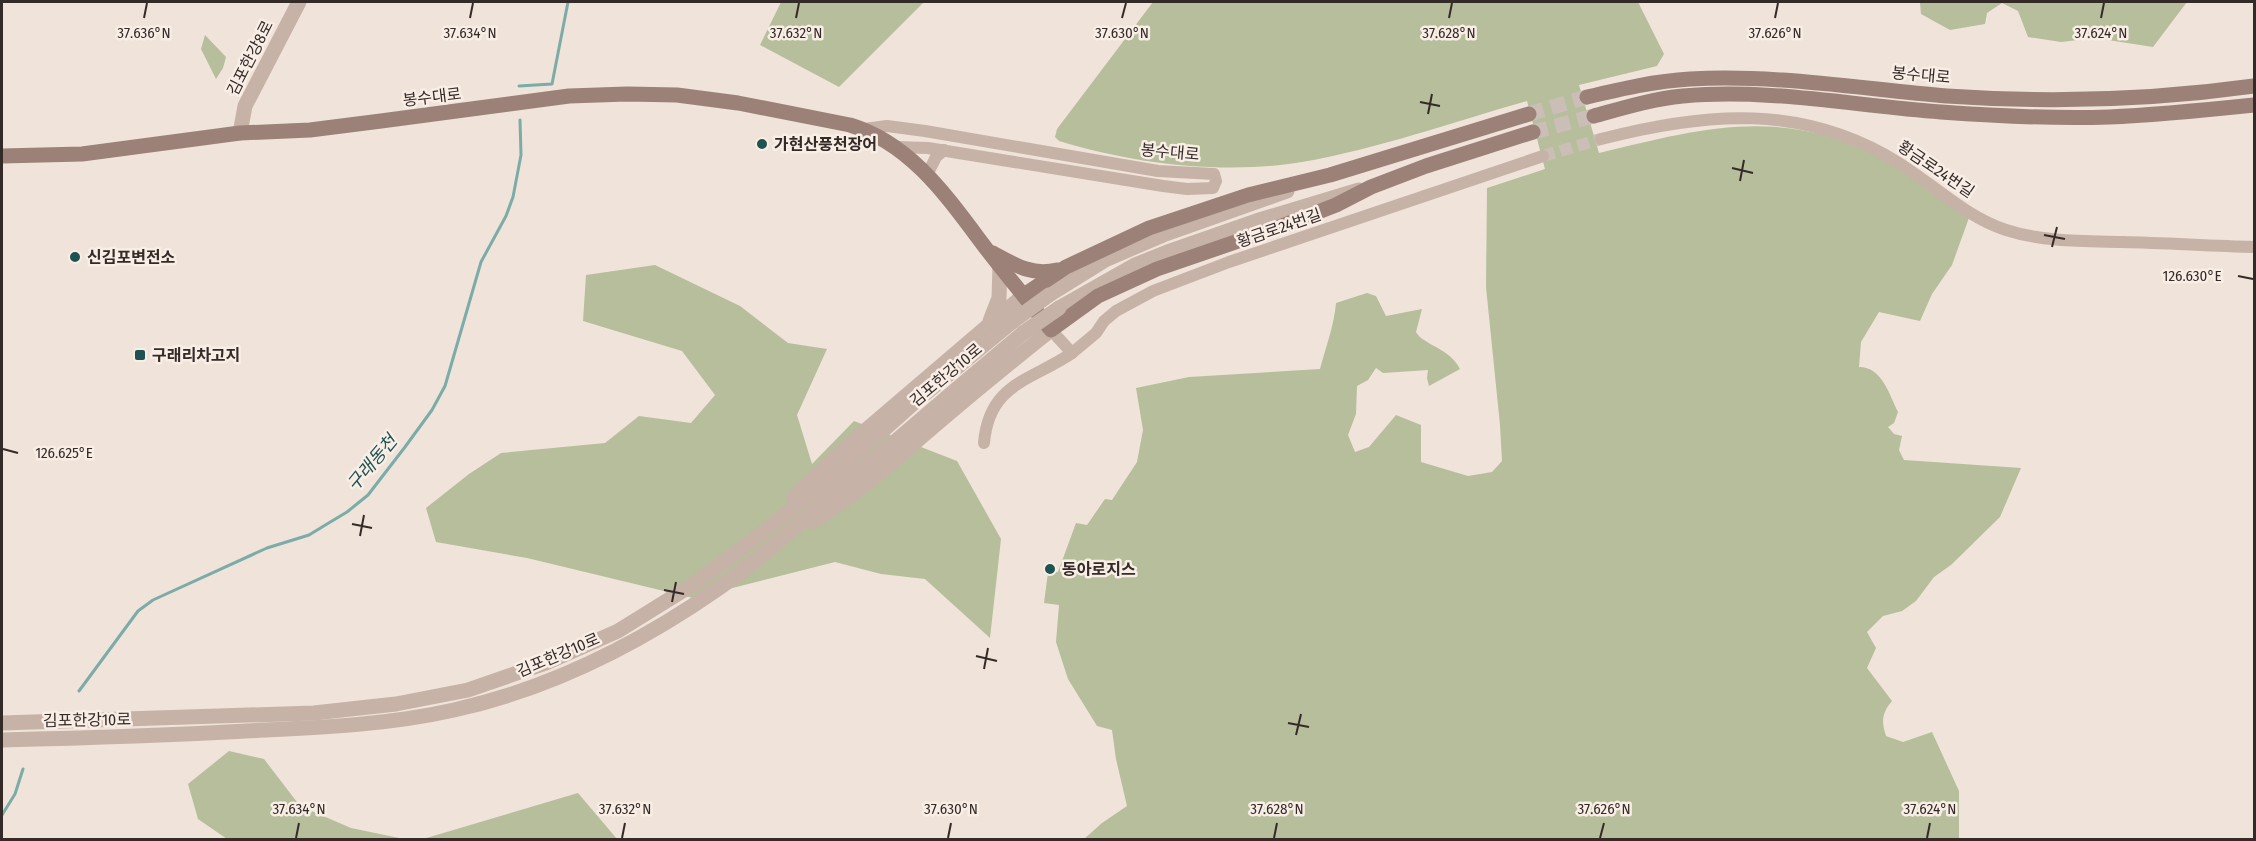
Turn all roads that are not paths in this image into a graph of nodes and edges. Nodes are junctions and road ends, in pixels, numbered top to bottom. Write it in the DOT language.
graph roads {
  1 [pos="299,2"];
  2 [pos="2254,86"];
  3 [pos="1587,97"];
  4 [pos="2254,105"];
  5 [pos="1529,114"];
  6 [pos="1594,116"];
  7 [pos="864,129"];
  8 [pos="925,131"];
  9 [pos="1533,132"];
  10 [pos="240,133"];
  11 [pos="1600,139"];
  12 [pos="896,147"];
  13 [pos="944,150"];
  14 [pos="2,156"];
  15 [pos="1544,156"];
  16 [pos="927,175"];
  17 [pos="1330,175"];
  18 [pos="1371,187"];
  19 [pos="2254,247"];
  20 [pos="987,250"];
  21 [pos="1000,266"];
  22 [pos="1066,267"];
  23 [pos="1024,295"];
  24 [pos="988,326"];
  25 [pos="1051,330"];
  26 [pos="1072,353"];
  27 [pos="984,443"];
  28 [pos="765,531"];
  29 [pos="773,545"];
  30 [pos="2,723"];
  31 [pos="2,740"];
  1 -- 10 [label="street, 김포한강8로"];
  2 -- 3 [label="main road, 봉수대로"];
  4 -- 6 [label="main road"];
  5 -- 17 [label="main road"];
  7 -- 8 [label="street, 봉수대로"];
  7 -- 10 [label="main road, 봉수대로"];
  7 -- 12 [label="main road, 봉수대로"];
  8 -- 12 [label="street"];
  8 -- 13 [label="street, 봉수대로"];
  9 -- 18 [label="main road"];
  10 -- 14 [label="main road, 봉수대로"];
  11 -- 19 [label="street, 황금로24번길"];
  12 -- 13 [label="street, 봉수대로"];
  12 -- 16 [label="main road, 봉수대로"];
  13 -- 16 [label="street"];
  15 -- 26 [label="street, 황금로24번길"];
  16 -- 20 [label="main road, 봉수대로"];
  17 -- 22 [label="main road"];
  17 -- 28 [label="street, 김포한강10로, bridge"];
  18 -- 25 [label="main road"];
  18 -- 29 [label="street, 김포한강10로, bridge"];
  20 -- 21 [label="main road, 봉수대로"];
  20 -- 22 [label="main road"];
  21 -- 23 [label="main road, 봉수대로"];
  21 -- 24 [label="street"];
  22 -- 23 [label="main road"];
  23 -- 24 [label="street"];
  23 -- 25 [label="main road, 봉수대로"];
  24 -- 28 [label="street"];
  25 -- 26 [label="street"];
  25 -- 29 [label="street"];
  26 -- 27 [label="street, 황금로24번길"];
  28 -- 30 [label="street, 김포한강10로"];
  29 -- 31 [label="street, 김포한강10로"];
}
